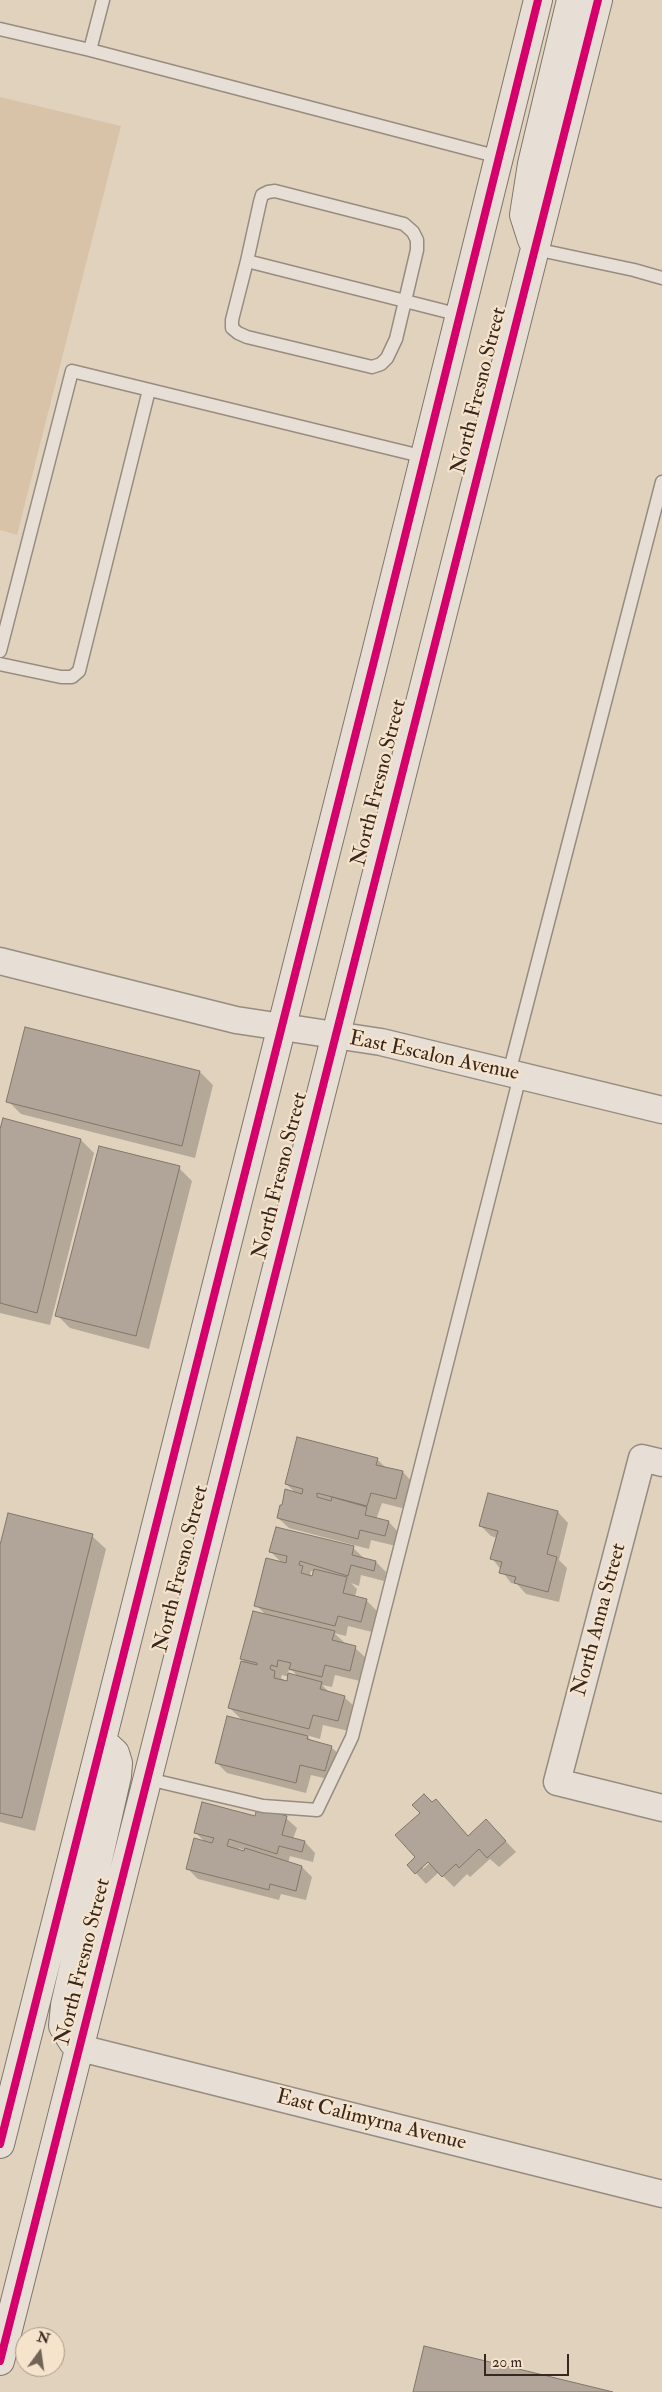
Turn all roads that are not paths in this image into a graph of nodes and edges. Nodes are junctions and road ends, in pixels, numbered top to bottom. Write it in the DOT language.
graph roads {
  1 [pos="104,0"];
  2 [pos="538,0"];
  3 [pos="572,0"];
  4 [pos="598,0"];
  5 [pos="0,29"];
  6 [pos="90,50"];
  7 [pos="499,157"];
  8 [pos="534,249"];
  9 [pos="247,261"];
  10 [pos="662,278"];
  11 [pos="406,301"];
  12 [pos="460,315"];
  13 [pos="149,390"];
  14 [pos="425,457"];
  15 [pos="662,482"];
  16 [pos="0,651"];
  17 [pos="0,664"];
  18 [pos="0,961"];
  19 [pos="281,1028"];
  20 [pos="334,1035"];
  21 [pos="514,1074"];
  22 [pos="662,1110"];
  23 [pos="652,1460"];
  24 [pos="102,1740"];
  25 [pos="148,1779"];
  26 [pos="662,1808"];
  27 [pos="80,2048"];
  28 [pos="0,2144"];
  29 [pos="662,2194"];
  30 [pos="0,2361"];
  1 -- 6 [label="lane"];
  2 -- 7 [label="main road, North Fresno Street"];
  3 -- 8 [label="main road"];
  4 -- 8 [label="main road, North Fresno Street"];
  5 -- 6 [label="lane"];
  6 -- 7 [label="lane"];
  7 -- 12 [label="main road, North Fresno Street"];
  8 -- 10 [label="lane"];
  8 -- 20 [label="main road, North Fresno Street"];
  9 -- 11 [label="lane"];
  9 -- 11 [label="lane"];
  9 -- 11 [label="lane"];
  11 -- 12 [label="lane"];
  12 -- 14 [label="main road, North Fresno Street"];
  13 -- 14 [label="lane"];
  13 -- 16 [label="lane"];
  13 -- 17 [label="lane"];
  14 -- 19 [label="main road, North Fresno Street"];
  15 -- 21 [label="lane"];
  18 -- 19 [label="street, East Escalon Avenue"];
  19 -- 20 [label="street, East Escalon Avenue"];
  19 -- 24 [label="main road, North Fresno Street"];
  20 -- 21 [label="street, East Escalon Avenue"];
  20 -- 25 [label="main road, North Fresno Street"];
  21 -- 22 [label="street, East Escalon Avenue"];
  21 -- 25 [label="lane"];
  23 -- 26 [label="street, North Anna Street"];
  24 -- 27 [label="main road"];
  24 -- 28 [label="main road, North Fresno Street"];
  25 -- 27 [label="main road, North Fresno Street"];
  27 -- 29 [label="street, East Calimyrna Avenue"];
  27 -- 30 [label="main road, North Fresno Street"];
}
